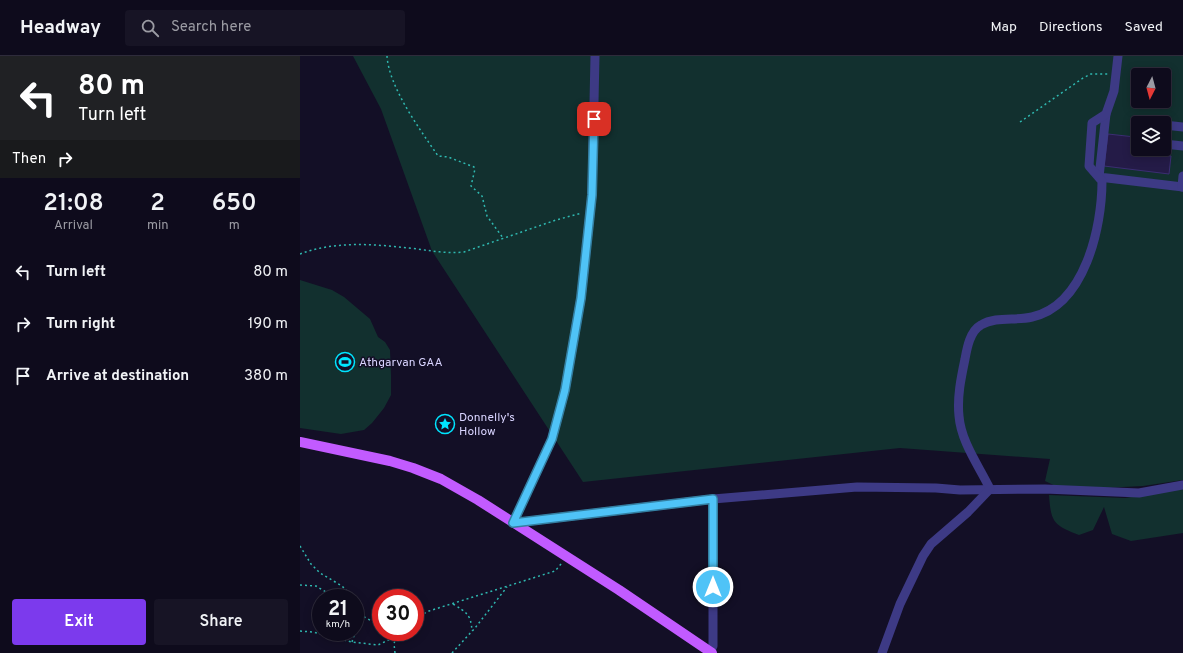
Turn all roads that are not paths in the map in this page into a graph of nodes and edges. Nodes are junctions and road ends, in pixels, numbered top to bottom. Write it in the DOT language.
graph roads {
  1 [pos="595,56"];
  2 [pos="1118,56"];
  3 [pos="1106,114"];
  4 [pos="1171,126"];
  5 [pos="1183,127"];
  6 [pos="1171,145"];
  7 [pos="1183,146"];
  8 [pos="1183,176"];
  9 [pos="1099,177"];
  10 [pos="1182,187"];
  11 [pos="300,442"];
  12 [pos="1183,485"];
  13 [pos="990,489"];
  14 [pos="713,499"];
  15 [pos="513,523"];
  16 [pos="711,652"];
  17 [pos="882,653"];
  1 -- 15 [label="street"];
  2 -- 3 [label="street"];
  3 -- 9 [label="street"];
  3 -- 9 [label="street"];
  4 -- 5 [label="street"];
  6 -- 7 [label="street"];
  8 -- 10 [label="street"];
  9 -- 10 [label="street"];
  9 -- 13 [label="street"];
  11 -- 15 [label="main road"];
  12 -- 13 [label="street"];
  13 -- 14 [label="street"];
  13 -- 17 [label="street"];
  14 -- 15 [label="street"];
  14 -- 16 [label="street"];
  15 -- 16 [label="main road"];
}
